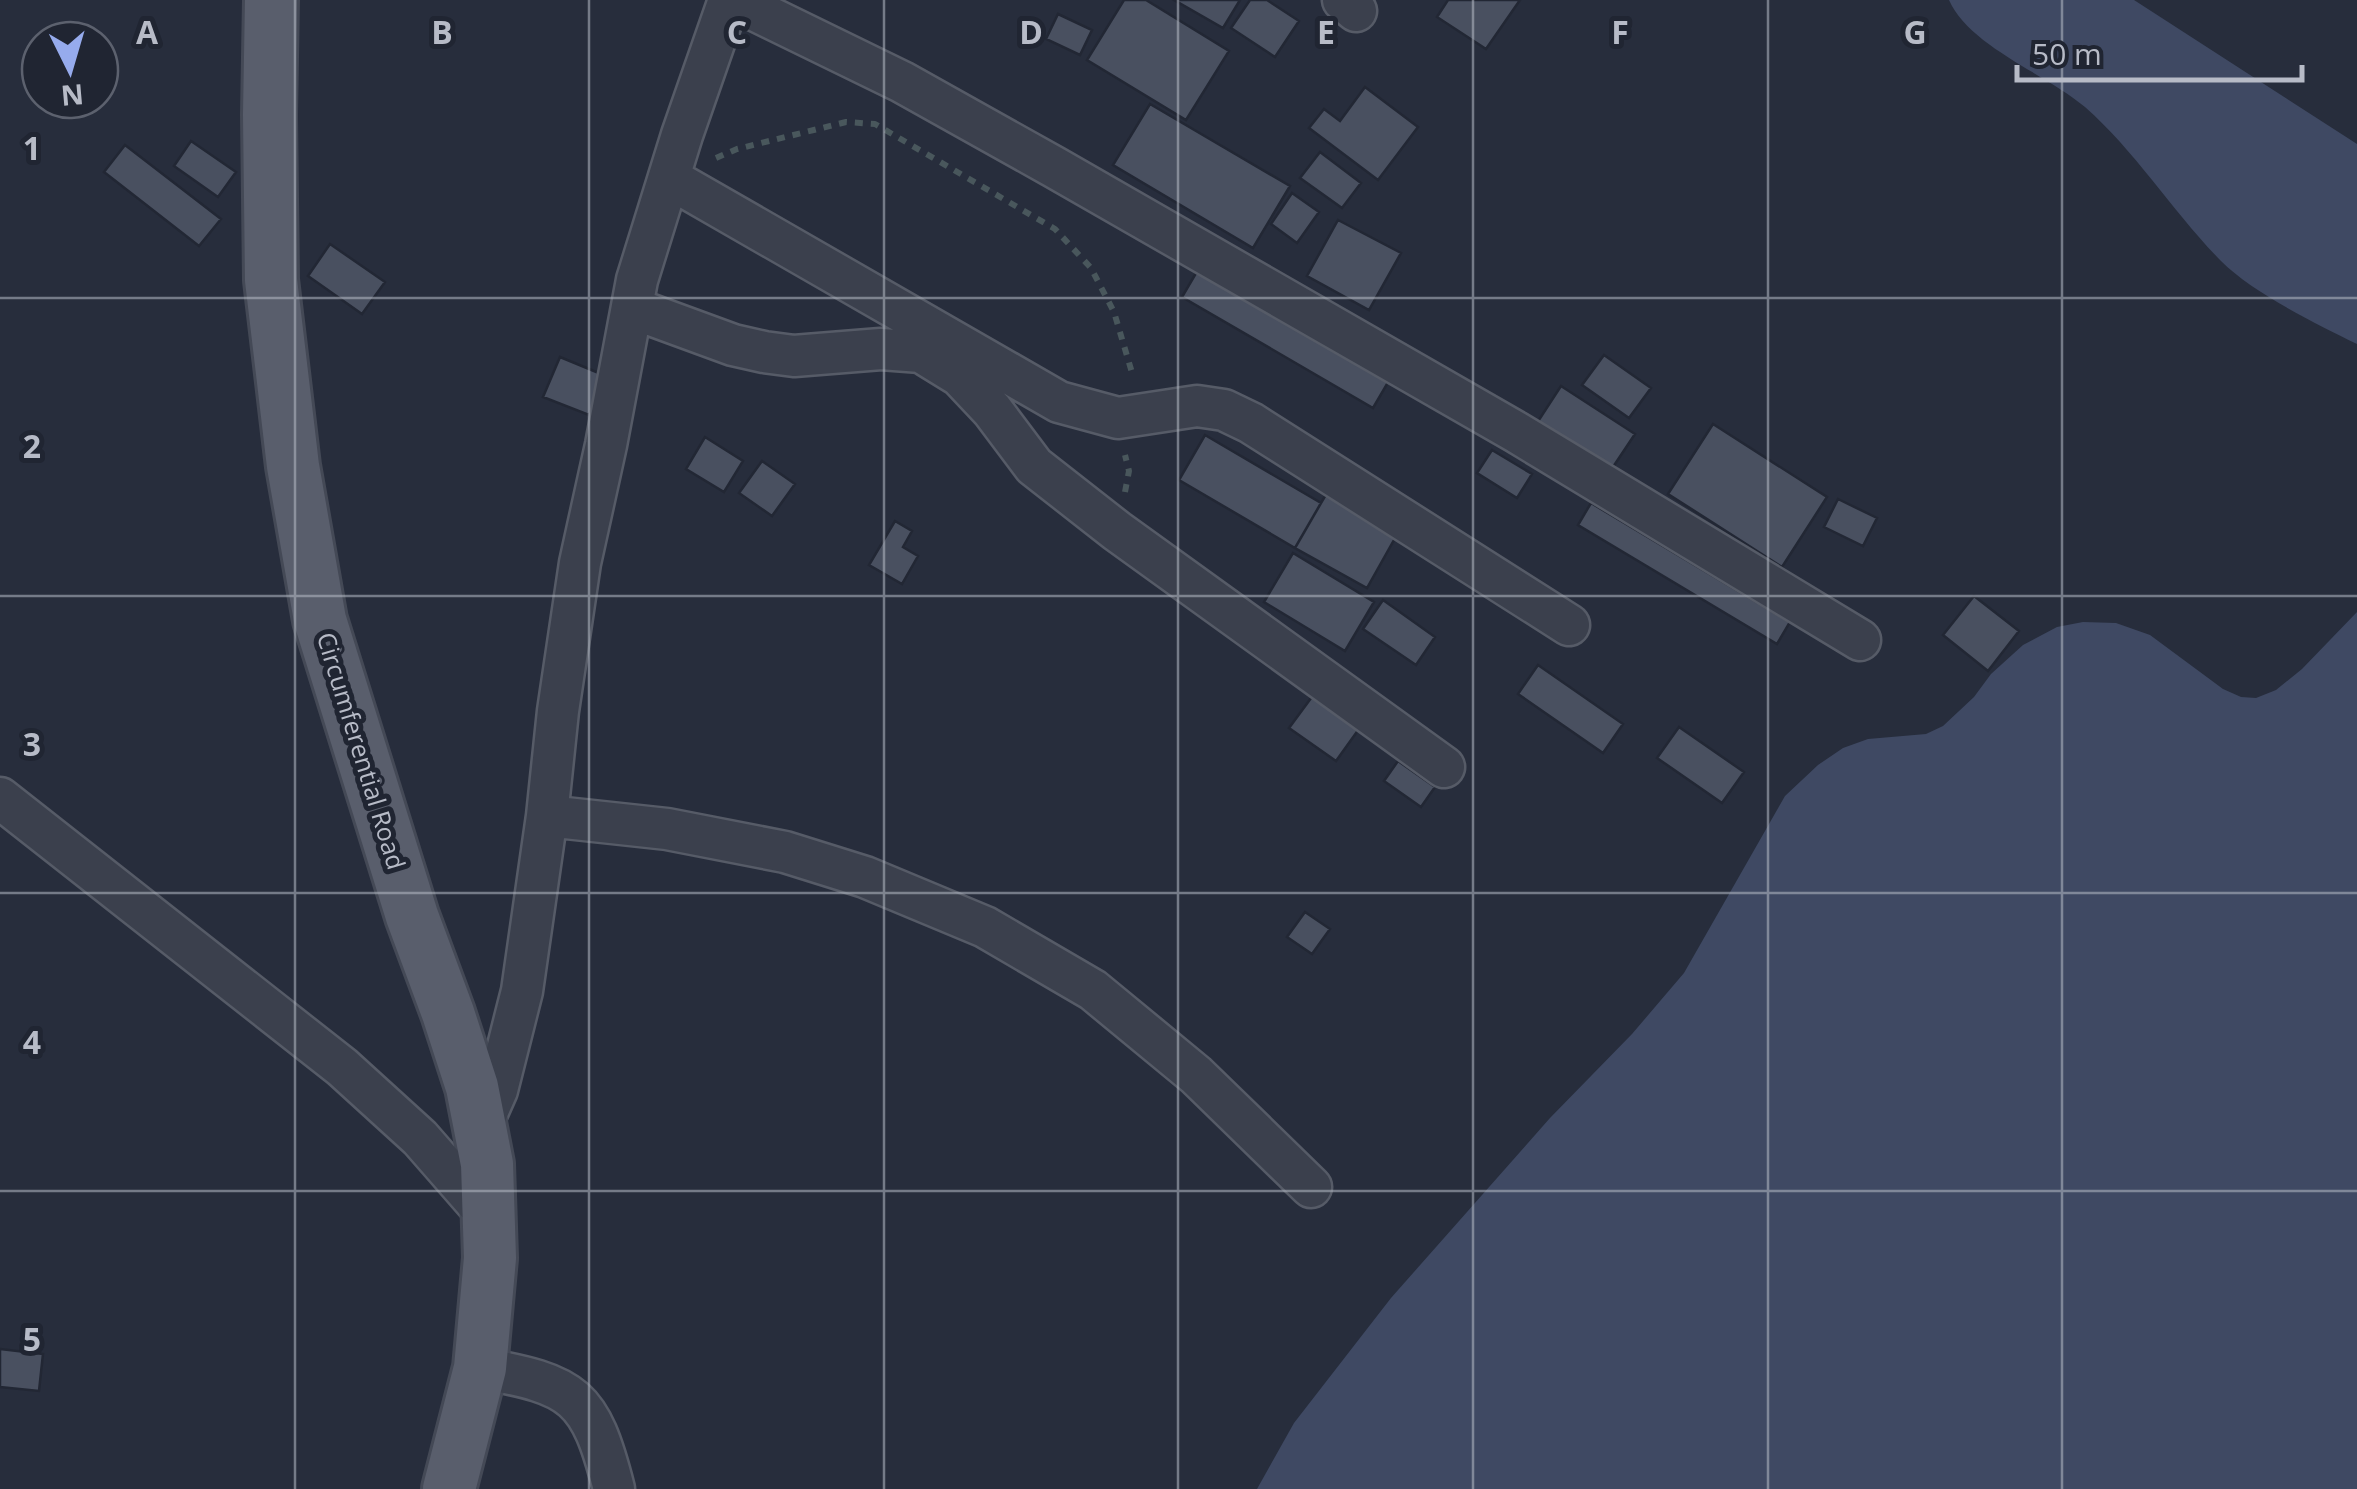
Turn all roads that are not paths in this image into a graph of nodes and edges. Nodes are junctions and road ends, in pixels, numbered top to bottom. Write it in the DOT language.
graph roads {
  1 [pos="271,0"];
  2 [pos="732,0"];
  3 [pos="669,178"];
  4 [pos="632,308"];
  5 [pos="1569,625"];
  6 [pos="1860,640"];
  7 [pos="1444,767"];
  8 [pos="0,798"];
  9 [pos="548,816"];
  10 [pos="480,1126"];
  11 [pos="1310,1187"];
  12 [pos="488,1217"];
  13 [pos="480,1368"];
  14 [pos="449,1489"];
  15 [pos="614,1489"];
  1 -- 10 [label="main road, Circumferential Road"];
  2 -- 3 [label="street"];
  2 -- 6 [label="street"];
  3 -- 4 [label="street"];
  3 -- 5 [label="street"];
  4 -- 7 [label="street"];
  4 -- 9 [label="street"];
  8 -- 12 [label="street"];
  9 -- 10 [label="street"];
  9 -- 11 [label="street"];
  10 -- 12 [label="main road, Circumferential Road"];
  12 -- 13 [label="main road, Circumferential Road"];
  13 -- 14 [label="main road, Circumferential Road"];
  13 -- 15 [label="street"];
}
